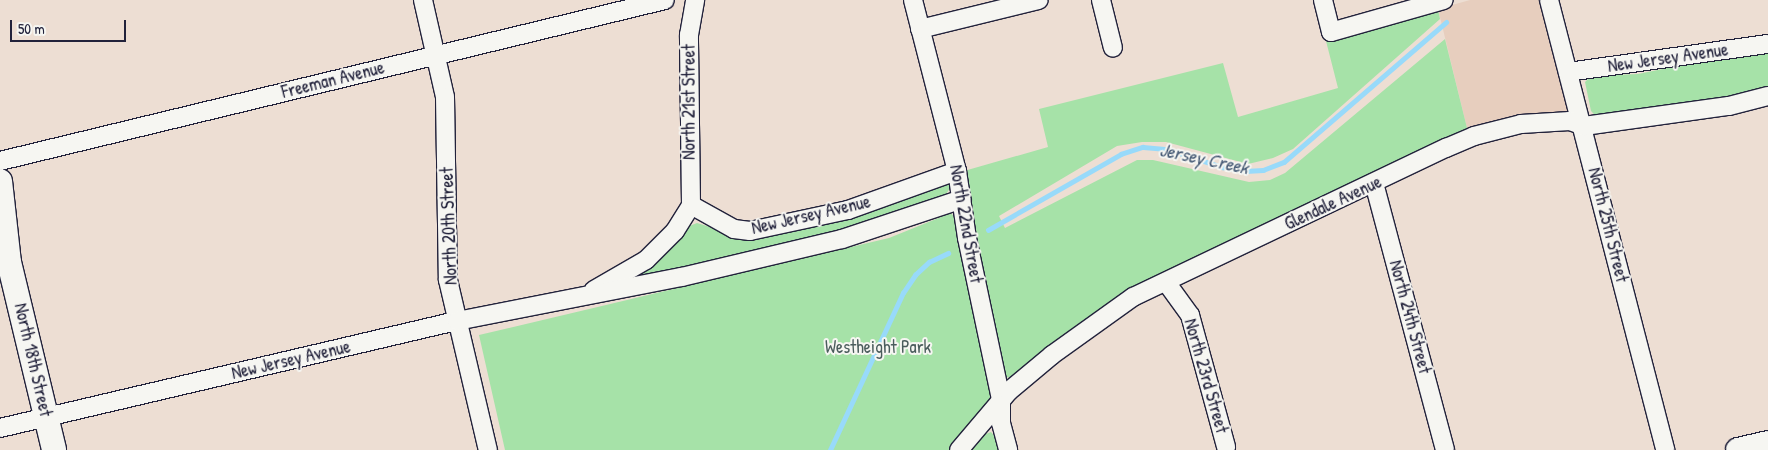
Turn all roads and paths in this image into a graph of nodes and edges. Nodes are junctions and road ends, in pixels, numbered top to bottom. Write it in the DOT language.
graph roads {
  1 [pos="423,0"];
  2 [pos="666,0"];
  3 [pos="695,0"];
  4 [pos="913,0"];
  5 [pos="1039,0"];
  6 [pos="1101,0"];
  7 [pos="1323,0"];
  8 [pos="1444,0"];
  9 [pos="1549,0"];
  10 [pos="920,30"];
  11 [pos="1768,44"];
  12 [pos="1113,48"];
  13 [pos="437,55"];
  14 [pos="1568,72"];
  15 [pos="1768,96"];
  16 [pos="1584,126"];
  17 [pos="0,161"];
  18 [pos="957,171"];
  19 [pos="0,181"];
  20 [pos="1374,183"];
  21 [pos="0,195"];
  22 [pos="962,199"];
  23 [pos="691,205"];
  24 [pos="1166,282"];
  25 [pos="582,297"];
  26 [pos="457,322"];
  27 [pos="1001,400"];
  28 [pos="46,417"];
  29 [pos="0,428"];
  30 [pos="1768,443"];
  31 [pos="1226,447"];
  32 [pos="54,450"];
  33 [pos="488,450"];
  34 [pos="959,450"];
  35 [pos="1008,450"];
  36 [pos="1445,450"];
  37 [pos="1665,450"];
  38 [pos="1738,450"];
  1 -- 13 [label="street, North 20th Street"];
  2 -- 13 [label="street, Freeman Avenue"];
  3 -- 23 [label="street, North 21st Street"];
  4 -- 10 [label="street, North 22nd Street"];
  5 -- 10 [label="street"];
  6 -- 12 [label="street"];
  7 -- 8 [label="street"];
  9 -- 14 [label="street, North 25th Street"];
  10 -- 18 [label="street, North 22nd Street"];
  11 -- 14 [label="street, New Jersey Avenue"];
  13 -- 17 [label="street, Freeman Avenue"];
  13 -- 26 [label="street, North 20th Street"];
  14 -- 16 [label="street, North 25th Street"];
  15 -- 16 [label="street, Glendale Avenue"];
  16 -- 20 [label="street, Glendale Avenue"];
  16 -- 37 [label="street, North 25th Street"];
  18 -- 22 [label="street, North 22nd Street"];
  18 -- 23 [label="street, New Jersey Avenue"];
  19 -- 21 [label="main road, North 18th Street"];
  20 -- 24 [label="street, Glendale Avenue"];
  20 -- 36 [label="street, North 24th Street"];
  21 -- 28 [label="main road, North 18th Street"];
  22 -- 25 [label="street, New Jersey Avenue"];
  22 -- 27 [label="street, North 22nd Street"];
  23 -- 25 [label="street, New Jersey Avenue"];
  24 -- 27 [label="street, Glendale Avenue"];
  24 -- 31 [label="street, North 23rd Street"];
  25 -- 26 [label="street, New Jersey Avenue"];
  26 -- 28 [label="street, New Jersey Avenue"];
  26 -- 33 [label="street, North 20th Street"];
  27 -- 34 [label="street, Glendale Avenue"];
  27 -- 35 [label="street, North 22nd Street"];
  28 -- 29 [label="street, New Jersey Avenue"];
  28 -- 32 [label="main road, North 18th Street"];
  30 -- 38 [label="main road"];
}
